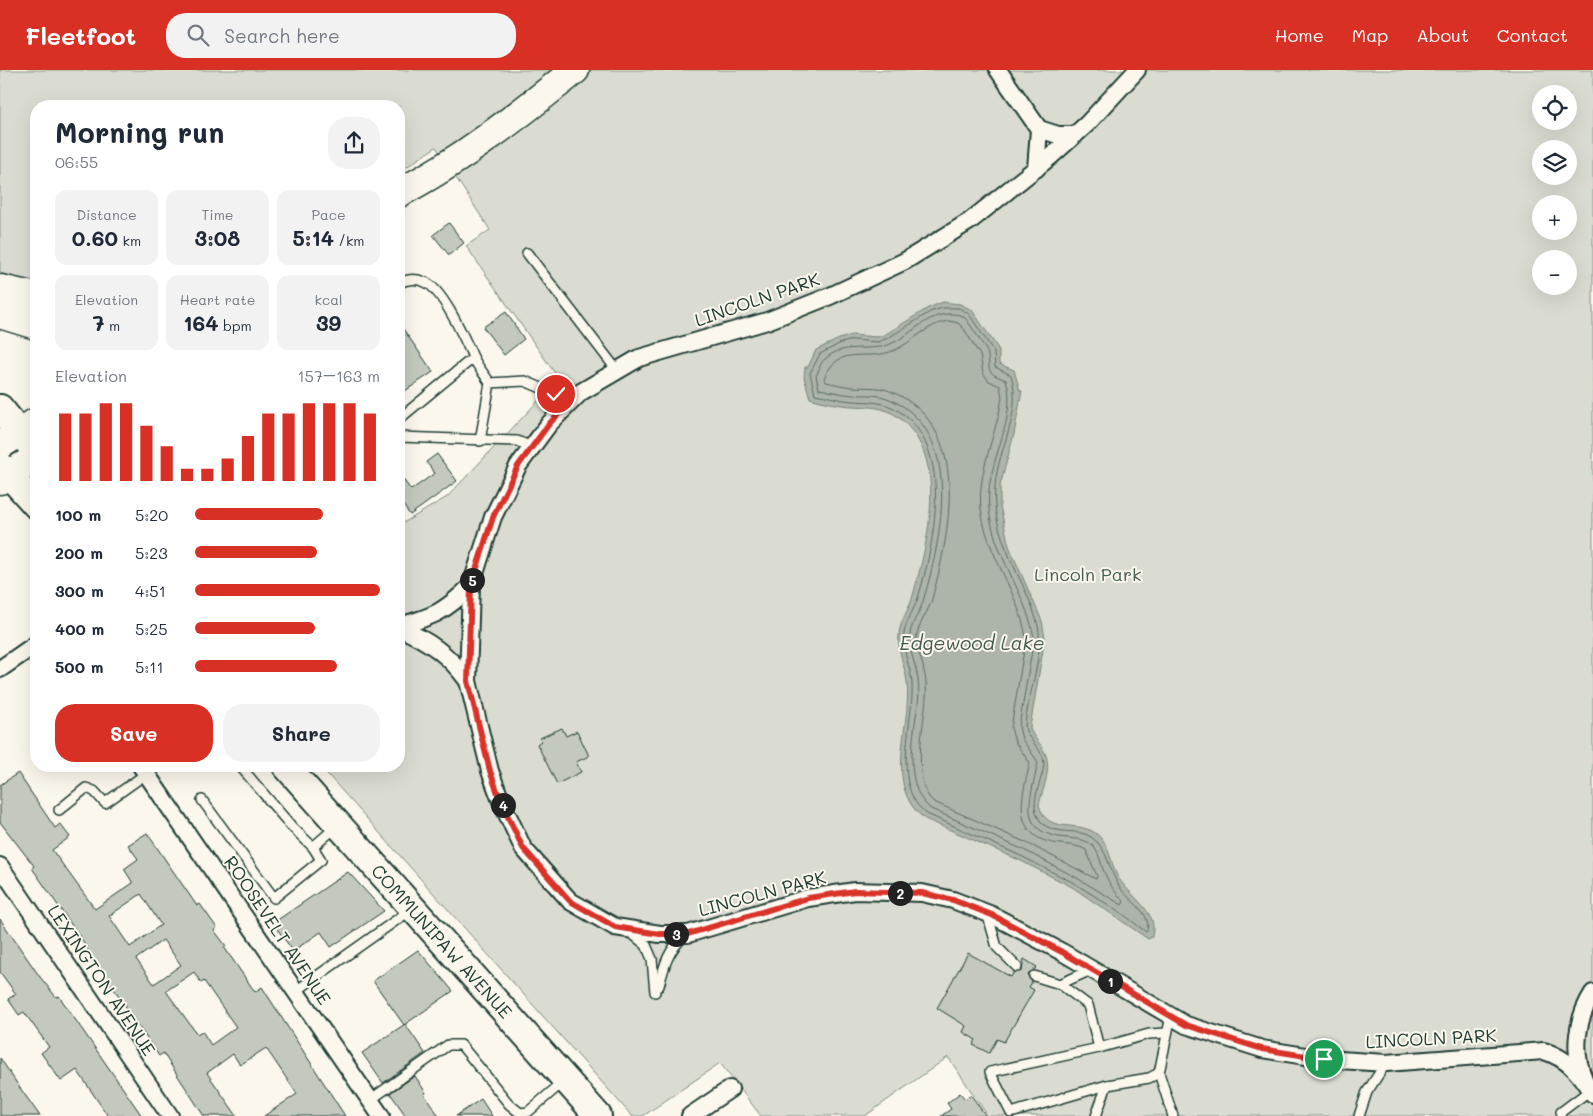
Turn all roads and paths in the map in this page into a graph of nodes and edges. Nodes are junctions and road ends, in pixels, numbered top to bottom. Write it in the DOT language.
graph roads {
  1 [pos="575,70"];
  2 [pos="998,70"];
  3 [pos="1137,70"];
  4 [pos="1039,129"];
  5 [pos="1075,135"];
  6 [pos="1036,169"];
  7 [pos="435,174"];
  8 [pos="405,190"];
  9 [pos="405,201"];
  10 [pos="527,253"];
  11 [pos="405,281"];
  12 [pos="0,289"];
  13 [pos="30,296"];
  14 [pos="0,314"];
  15 [pos="30,323"];
  16 [pos="473,358"];
  17 [pos="616,370"];
  18 [pos="490,383"];
  19 [pos="568,404"];
  20 [pos="0,408"];
  21 [pos="405,414"];
  22 [pos="405,437"];
  23 [pos="23,438"];
  24 [pos="480,441"];
  25 [pos="532,447"];
  26 [pos="30,461"];
  27 [pos="3,473"];
  28 [pos="30,499"];
  29 [pos="471,586"];
  30 [pos="405,625"];
  31 [pos="405,630"];
  32 [pos="30,648"];
  33 [pos="0,669"];
  34 [pos="468,681"];
  35 [pos="144,772"];
  36 [pos="150,772"];
  37 [pos="245,772"];
  38 [pos="291,772"];
  39 [pos="202,800"];
  40 [pos="60,810"];
  41 [pos="338,825"];
  42 [pos="313,847"];
  43 [pos="0,866"];
  44 [pos="412,908"];
  45 [pos="987,913"];
  46 [pos="626,928"];
  47 [pos="688,934"];
  48 [pos="1017,967"];
  49 [pos="1091,970"];
  50 [pos="1034,976"];
  51 [pos="1060,984"];
  52 [pos="296,991"];
  53 [pos="1593,993"];
  54 [pos="1171,1016"];
  55 [pos="1166,1033"];
  56 [pos="1099,1048"];
  57 [pos="1386,1063"];
  58 [pos="1160,1073"];
  59 [pos="565,1080"];
  60 [pos="1107,1085"];
  61 [pos="730,1090"];
  62 [pos="1591,1090"];
  63 [pos="370,1100"];
  64 [pos="1561,1112"];
  65 [pos="170,1116"];
  66 [pos="381,1116"];
  67 [pos="598,1116"];
  68 [pos="690,1116"];
  69 [pos="1096,1116"];
  70 [pos="1173,1116"];
  71 [pos="1359,1116"];
  1 -- 7 [label="highway"];
  2 -- 4 [label="street"];
  3 -- 5 [label="street, LINCOLN PARK"];
  4 -- 5 [label="street"];
  4 -- 6 [label="street"];
  5 -- 6 [label="street, LINCOLN PARK"];
  6 -- 17 [label="street, LINCOLN PARK"];
  7 -- 8 [label="highway"];
  7 -- 9 [label="highway"];
  10 -- 17 [label="lane"];
  11 -- 16 [label="lane"];
  12 -- 13 [label="highway"];
  14 -- 15 [label="highway"];
  16 -- 18 [label="lane"];
  16 -- 21 [label="lane"];
  17 -- 19 [label="street, LINCOLN PARK"];
  18 -- 19 [label="lane"];
  18 -- 24 [label="lane"];
  19 -- 25 [label="street, LINCOLN PARK"];
  20 -- 23 [label="main road"];
  22 -- 24 [label="lane"];
  24 -- 25 [label="lane"];
  25 -- 29 [label="street, LINCOLN PARK"];
  26 -- 27 [label="highway"];
  27 -- 28 [label="main road"];
  29 -- 30 [label="street, LINCOLN PARK"];
  29 -- 34 [label="street, LINCOLN PARK"];
  31 -- 34 [label="street, LINCOLN PARK"];
  32 -- 33 [label="street"];
  34 -- 46 [label="street, LINCOLN PARK"];
  35 -- 40 [label="lane"];
  36 -- 52 [label="street, ROOSEVELT AVENUE"];
  37 -- 42 [label="lane"];
  38 -- 41 [label="main road, COMMUNIPAW AVENUE"];
  39 -- 42 [label="lane"];
  41 -- 42 [label="lane"];
  41 -- 44 [label="main road, COMMUNIPAW AVENUE"];
  43 -- 65 [label="street, LEXINGTON AVENUE"];
  44 -- 52 [label="lane"];
  44 -- 59 [label="main road, COMMUNIPAW AVENUE"];
  45 -- 47 [label="street, LINCOLN PARK"];
  45 -- 48 [label="lane"];
  45 -- 49 [label="street, LINCOLN PARK"];
  46 -- 47 [label="street, LINCOLN PARK"];
  46 -- 47 [label="lane"];
  49 -- 51 [label="lane"];
  49 -- 54 [label="street, LINCOLN PARK"];
  50 -- 51 [label="lane"];
  51 -- 56 [label="lane"];
  52 -- 63 [label="street, ROOSEVELT AVENUE"];
  53 -- 62 [label="street"];
  54 -- 55 [label="lane"];
  54 -- 57 [label="street, LINCOLN PARK"];
  55 -- 56 [label="lane"];
  55 -- 58 [label="lane"];
  56 -- 60 [label="lane"];
  57 -- 62 [label="street, LINCOLN PARK"];
  57 -- 71 [label="lane"];
  58 -- 60 [label="lane"];
  58 -- 70 [label="lane"];
  59 -- 63 [label="lane"];
  59 -- 67 [label="main road, COMMUNIPAW AVENUE"];
  60 -- 69 [label="lane"];
  61 -- 68 [label="street"];
  62 -- 64 [label="lane"];
  63 -- 66 [label="street, ROOSEVELT AVENUE"];
}
